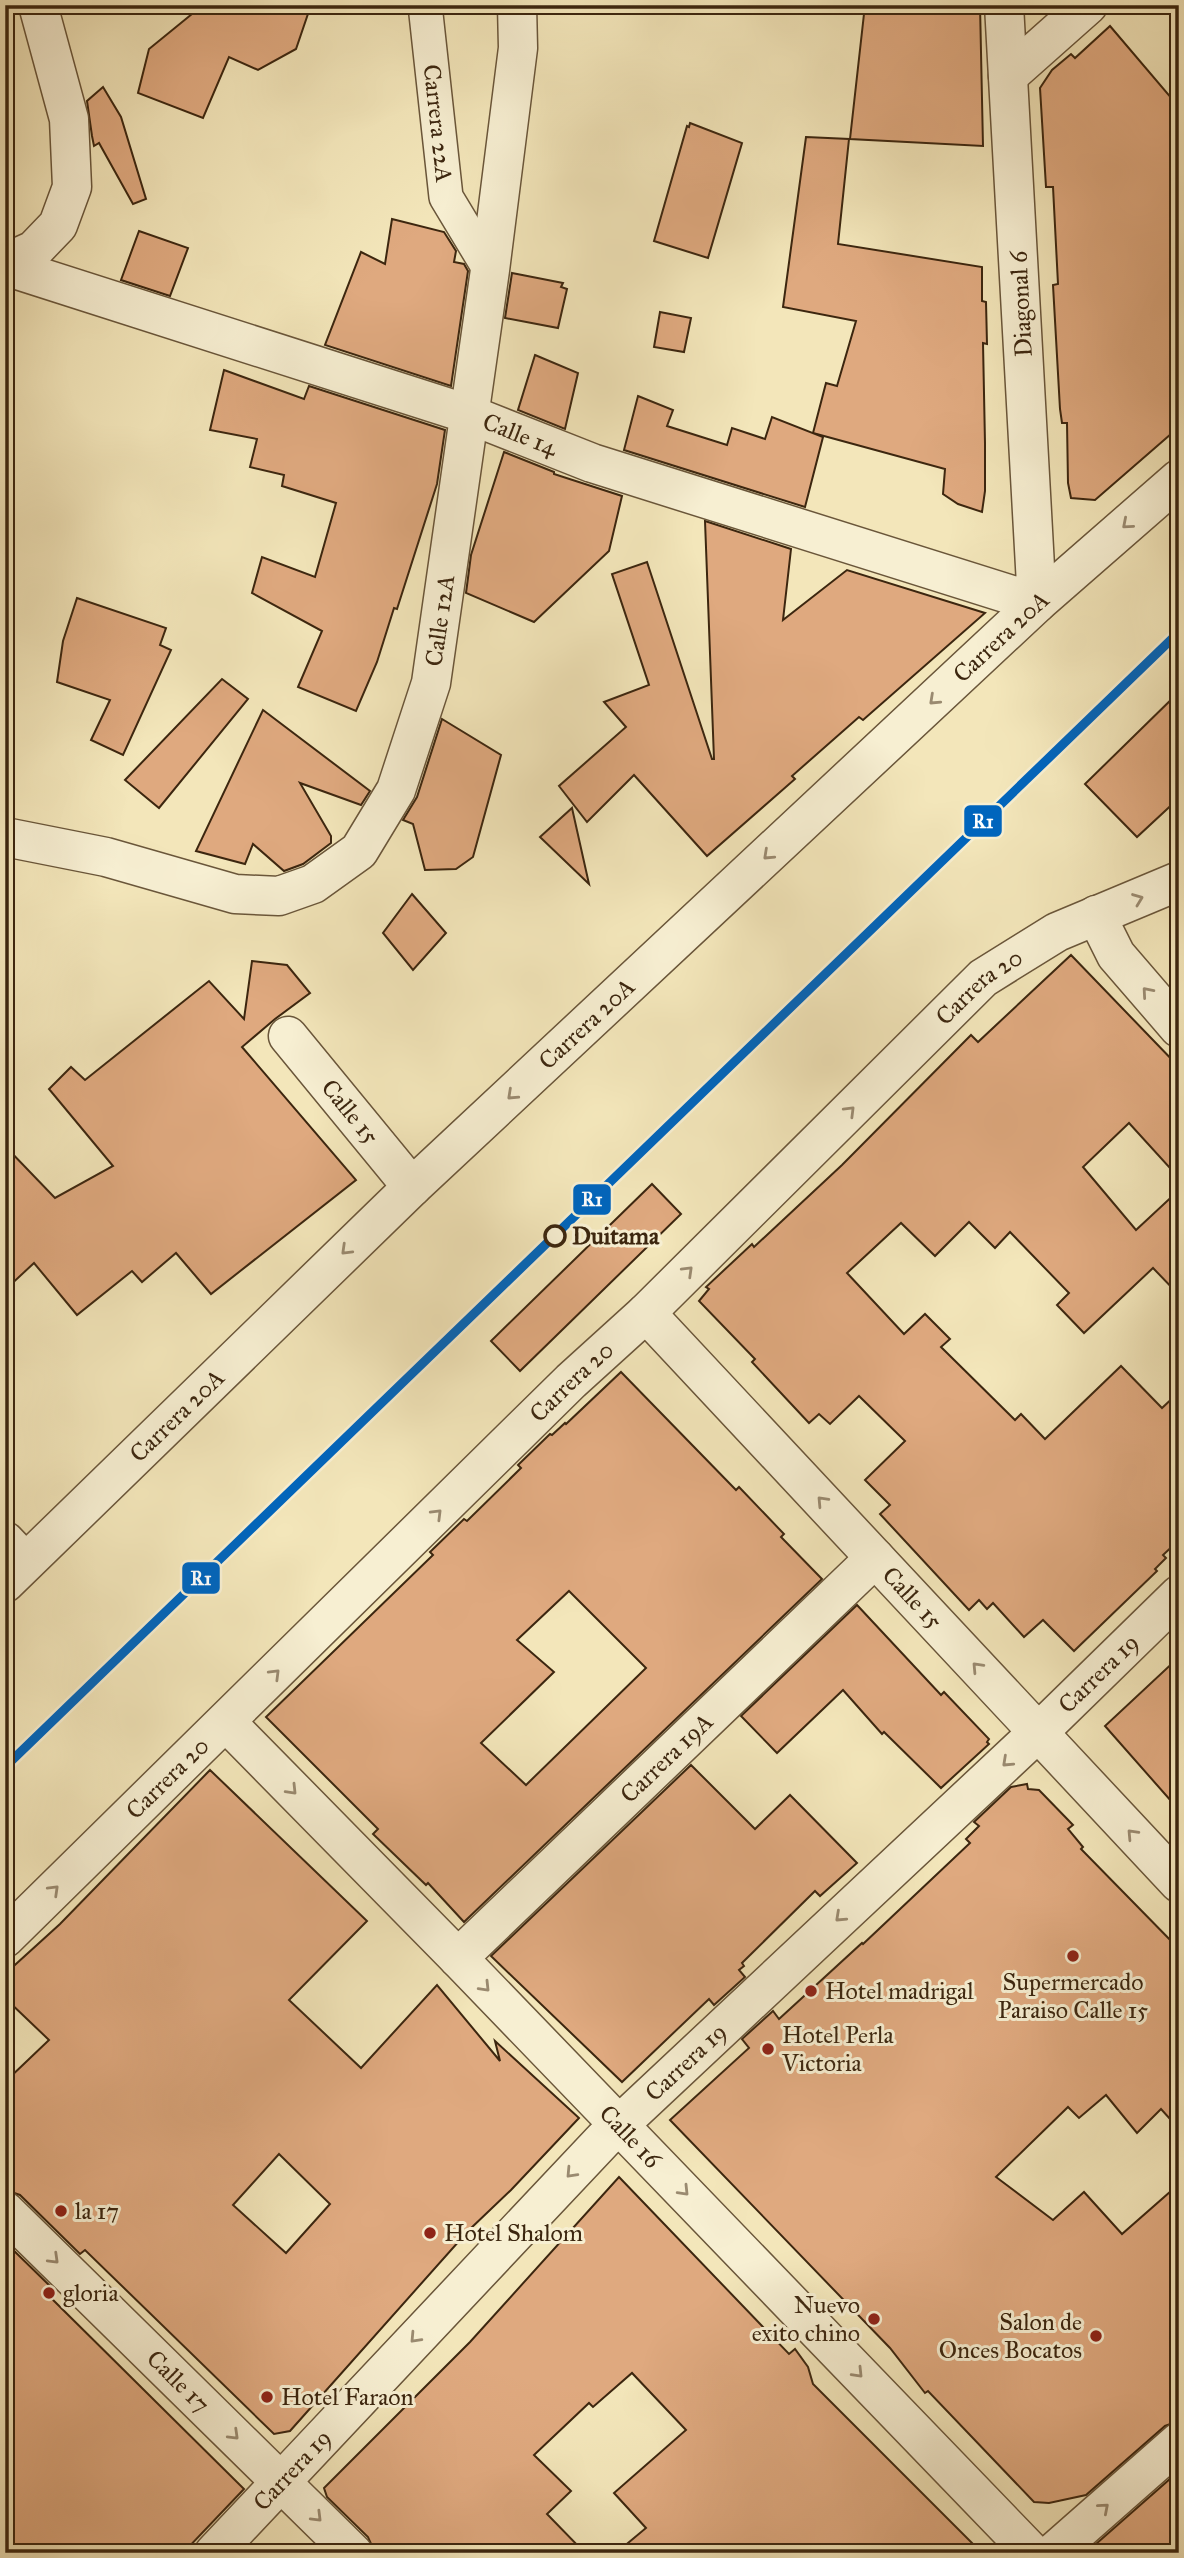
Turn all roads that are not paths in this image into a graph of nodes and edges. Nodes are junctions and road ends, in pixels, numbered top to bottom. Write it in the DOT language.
graph roads {
  1 [pos="38,5"];
  2 [pos="425,5"];
  3 [pos="517,5"];
  4 [pos="1004,5"];
  5 [pos="1088,5"];
  6 [pos="1008,76"];
  7 [pos="5,265"];
  8 [pos="490,270"];
  9 [pos="468,414"];
  10 [pos="1179,479"];
  11 [pos="1037,603"];
  12 [pos="5,837"];
  13 [pos="1179,881"];
  14 [pos="1096,915"];
  15 [pos="1179,1028"];
  16 [pos="288,1036"];
  17 [pos="412,1186"];
  18 [pos="646,1313"];
  19 [pos="875,1558"];
  20 [pos="12,1562"];
  21 [pos="1179,1595"];
  22 [pos="226,1722"];
  23 [pos="1038,1732"];
  24 [pos="1179,1884"];
  25 [pos="5,1938"];
  26 [pos="458,1958"];
  27 [pos="619,2124"];
  28 [pos="5,2211"];
  29 [pos="1179,2442"];
  30 [pos="281,2481"];
  31 [pos="214,2553"];
  32 [pos="353,2553"];
  33 [pos="1032,2553"];
  34 [pos="1053,2553"];
  1 -- 7 [label="street"];
  2 -- 8 [label="street, Carrera 22A"];
  3 -- 8 [label="street, Calle 12A"];
  4 -- 6 [label="street, Diagonal 6"];
  5 -- 6 [label="street"];
  6 -- 11 [label="street, Diagonal 6"];
  7 -- 9 [label="street, Calle 14"];
  8 -- 9 [label="street, Calle 12A"];
  9 -- 11 [label="street, Calle 14"];
  9 -- 12 [label="street, Calle 12A"];
  10 -- 11 [label="street, Carrera 20A, one-way"];
  11 -- 17 [label="street, Carrera 20A, one-way"];
  14 -- 13 [label="street, Carrera 20, one-way"];
  15 -- 14 [label="street, one-way"];
  18 -- 14 [label="street, Carrera 20, one-way"];
  16 -- 17 [label="street, Calle 15"];
  17 -- 20 [label="street, Carrera 20A, one-way"];
  19 -- 18 [label="street, Calle 15, one-way"];
  22 -- 18 [label="street, Carrera 20, one-way"];
  23 -- 19 [label="street, Calle 15, one-way"];
  19 -- 26 [label="street, Carrera 19A"];
  21 -- 23 [label="street, Carrera 19"];
  25 -- 22 [label="street, Carrera 20, one-way"];
  22 -- 26 [label="street, Calle 16, one-way"];
  24 -- 23 [label="street, Calle 15, one-way"];
  23 -- 27 [label="street, Carrera 19, one-way"];
  26 -- 27 [label="street, Calle 16, one-way"];
  27 -- 30 [label="street, Carrera 19, one-way"];
  27 -- 33 [label="street, Calle 16, one-way"];
  28 -- 30 [label="street, Calle 17, one-way"];
  34 -- 29 [label="street, one-way"];
  30 -- 31 [label="street, Carrera 19"];
  30 -- 32 [label="street, Calle 17, one-way"];
}
